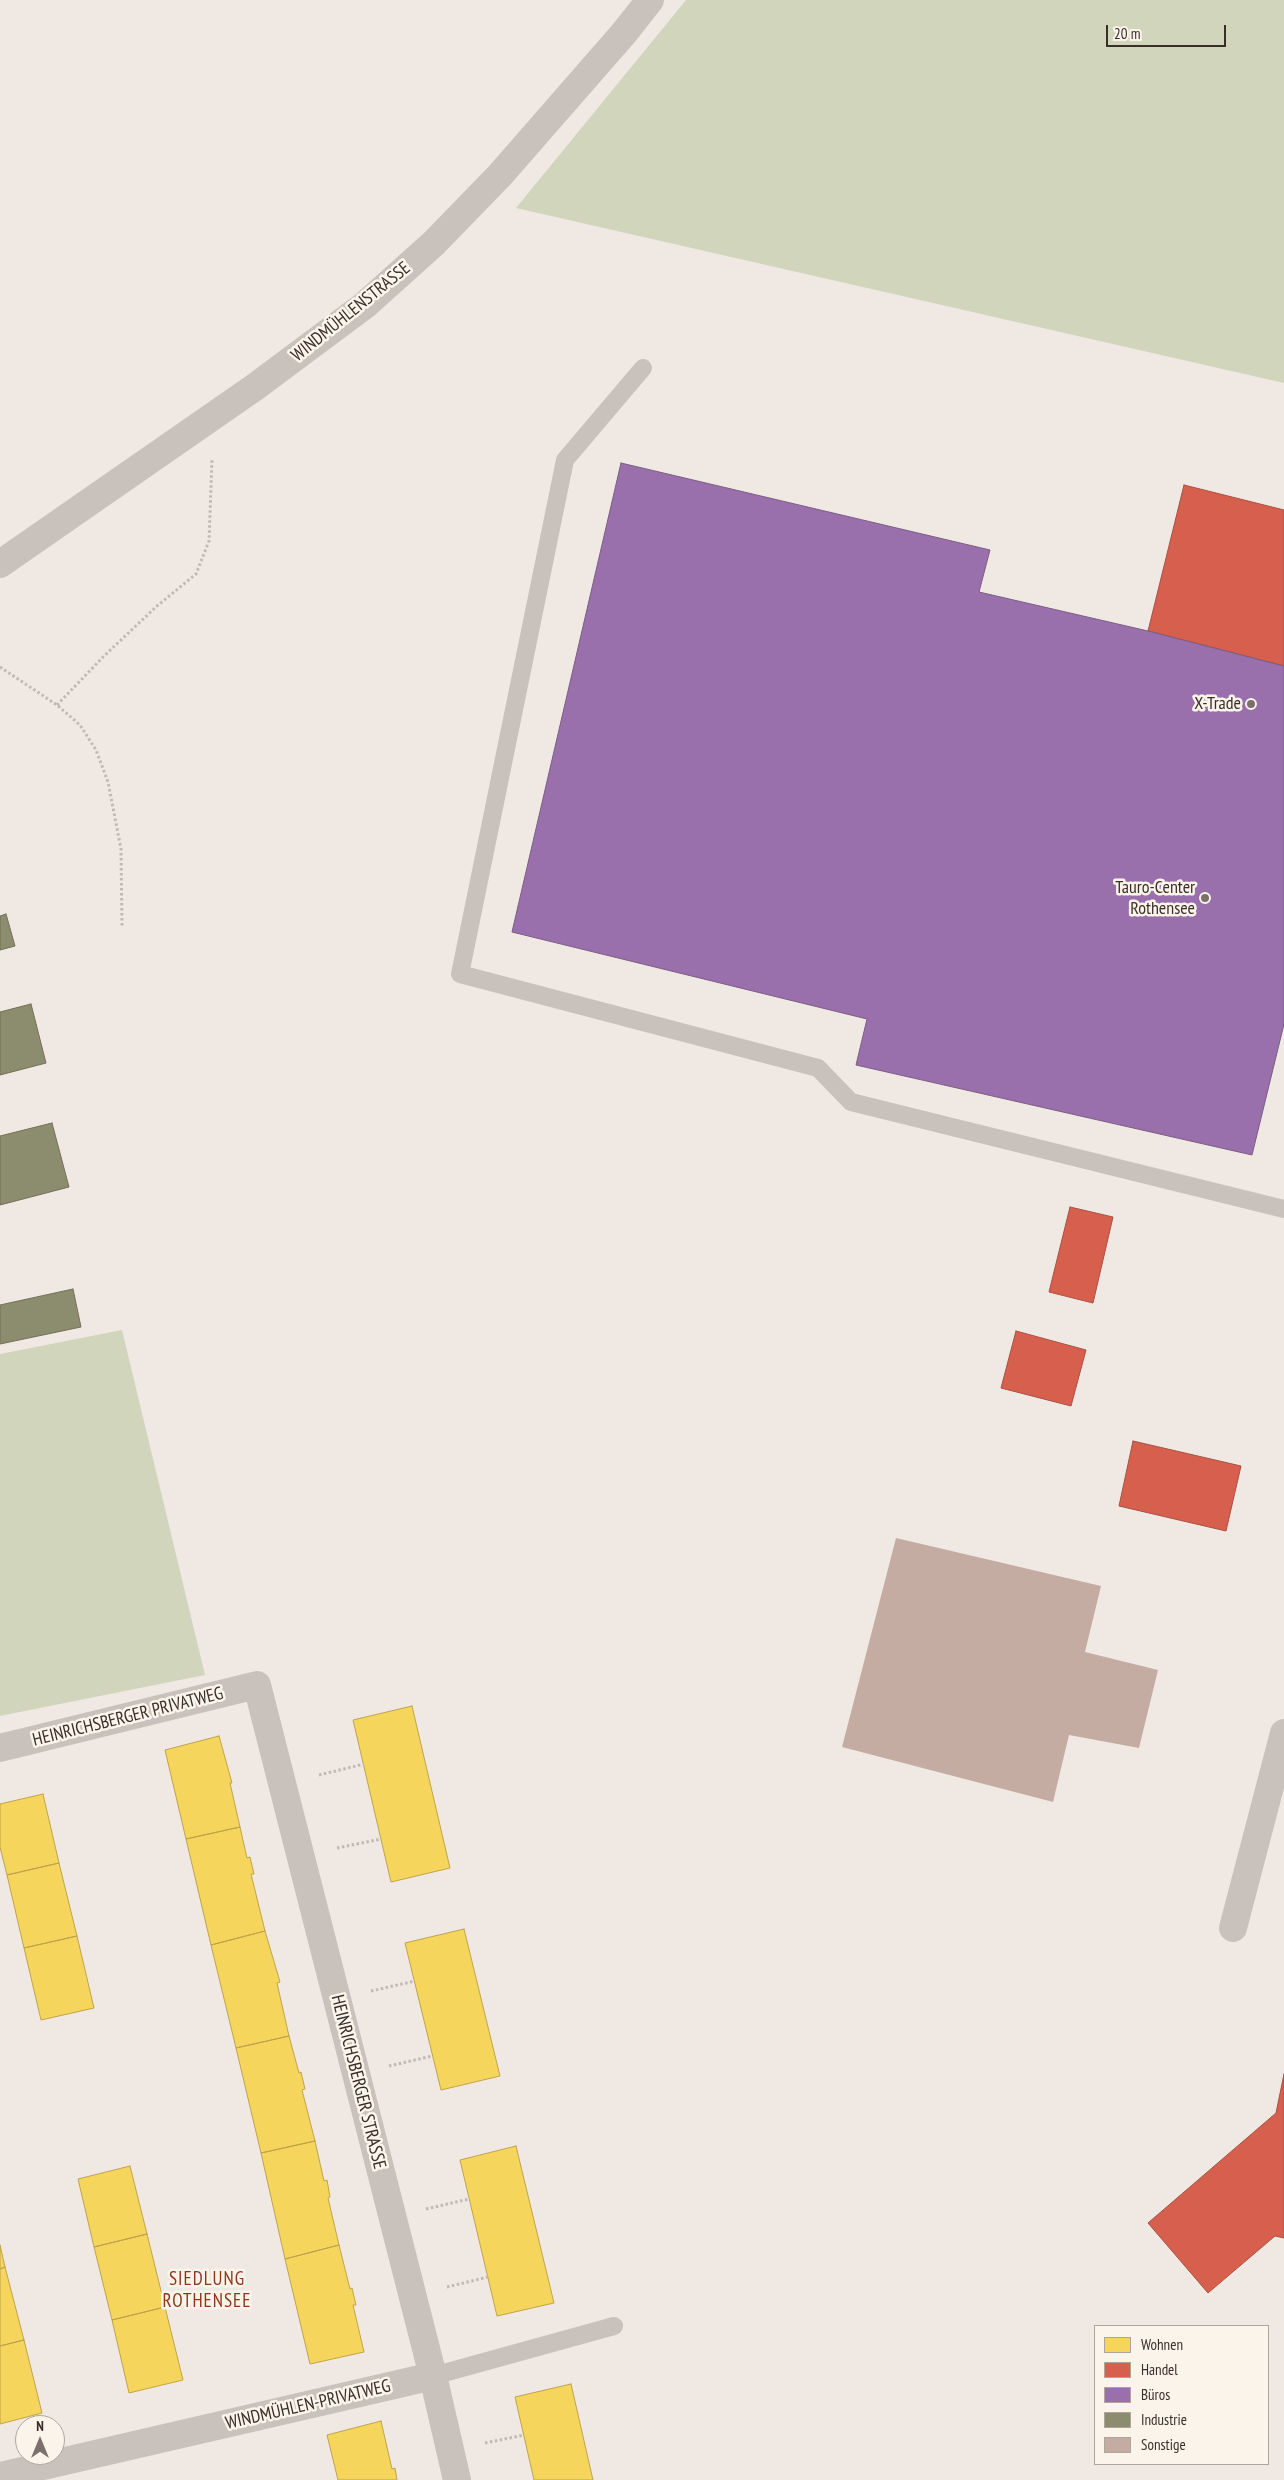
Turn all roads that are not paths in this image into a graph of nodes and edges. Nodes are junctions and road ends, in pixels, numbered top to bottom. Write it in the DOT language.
graph roads {
  1 [pos="650,0"];
  2 [pos="643,368"];
  3 [pos="0,564"];
  4 [pos="1284,1209"];
  5 [pos="256,1686"];
  6 [pos="1284,1733"];
  7 [pos="0,1748"];
  8 [pos="1234,1928"];
  9 [pos="614,2326"];
  10 [pos="433,2376"];
  11 [pos="0,2476"];
  12 [pos="457,2480"];
  1 -- 3 [label="street, WINDMÜHLENSTRASSE"];
  2 -- 4 [label="lane"];
  5 -- 7 [label="street, HEINRICHSBERGER PRIVATWEG"];
  5 -- 10 [label="street, HEINRICHSBERGER STRASSE"];
  6 -- 8 [label="street"];
  9 -- 10 [label="lane, WINDMÜHLEN-PRIVATWEG"];
  10 -- 11 [label="street, WINDMÜHLEN-PRIVATWEG"];
  10 -- 12 [label="street, HEINRICHSBERGER STRASSE"];
}
